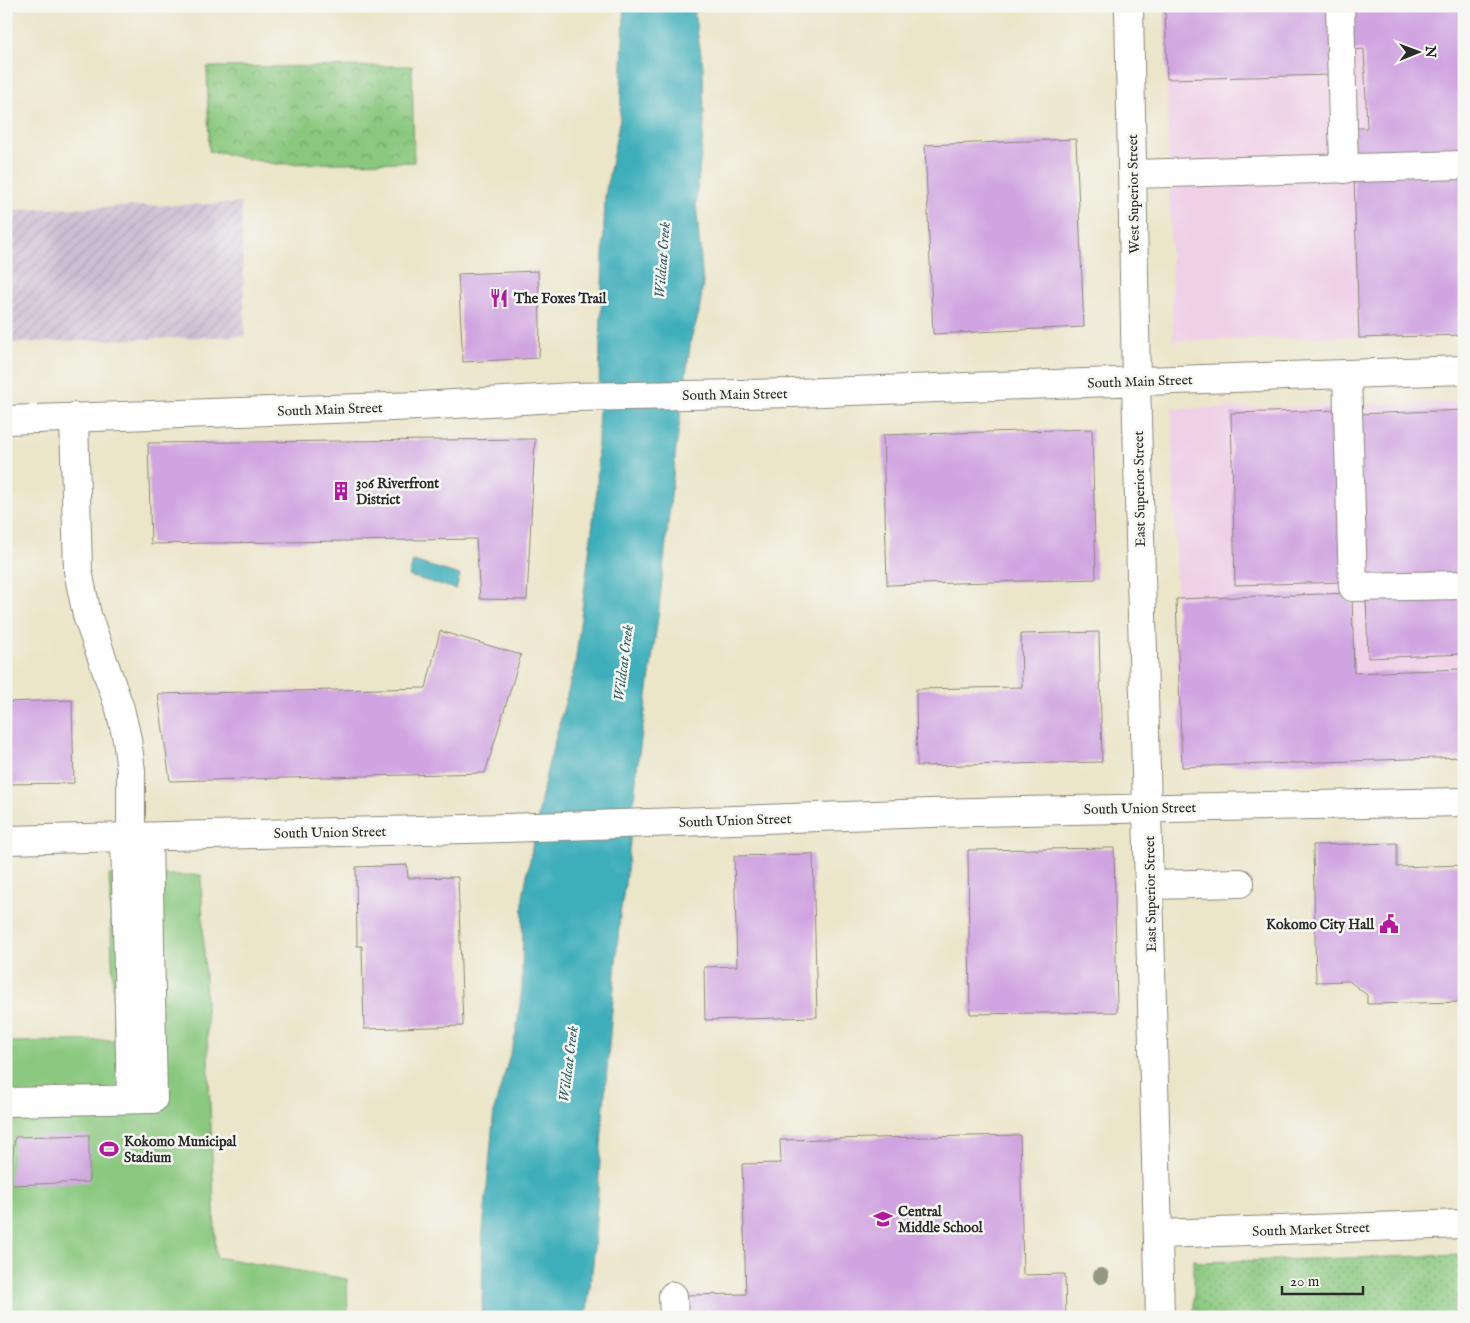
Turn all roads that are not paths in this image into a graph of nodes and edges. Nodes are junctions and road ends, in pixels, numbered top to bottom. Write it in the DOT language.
graph roads {
  1 [pos="1129,6"];
  2 [pos="1340,6"];
  3 [pos="1464,165"];
  4 [pos="1344,169"];
  5 [pos="1132,174"];
  6 [pos="1464,370"];
  7 [pos="1347,374"];
  8 [pos="1136,381"];
  9 [pos="74,417"];
  10 [pos="6,420"];
  11 [pos="1464,585"];
  12 [pos="1464,802"];
  13 [pos="1148,808"];
  14 [pos="134,837"];
  15 [pos="6,840"];
  16 [pos="1240,883"];
  17 [pos="1149,885"];
  18 [pos="6,1102"];
  19 [pos="1464,1224"];
  20 [pos="1158,1234"];
  21 [pos="1160,1317"];
  1 -- 5 [label="street, West Superior Street"];
  2 -- 4 [label="street"];
  3 -- 4 [label="street"];
  4 -- 5 [label="street"];
  5 -- 8 [label="street, West Superior Street"];
  6 -- 7 [label="street, South Main Street"];
  7 -- 8 [label="street, South Main Street"];
  7 -- 11 [label="street"];
  8 -- 9 [label="street, South Main Street"];
  8 -- 13 [label="street, East Superior Street"];
  9 -- 10 [label="street, South Main Street"];
  9 -- 14 [label="street"];
  12 -- 13 [label="street, South Union Street"];
  13 -- 14 [label="street, South Union Street"];
  13 -- 17 [label="street, East Superior Street"];
  14 -- 15 [label="street, South Union Street"];
  14 -- 18 [label="street"];
  16 -- 17 [label="street"];
  17 -- 20 [label="street, East Superior Street"];
  19 -- 20 [label="street, South Market Street"];
  20 -- 21 [label="street, East Superior Street"];
}
